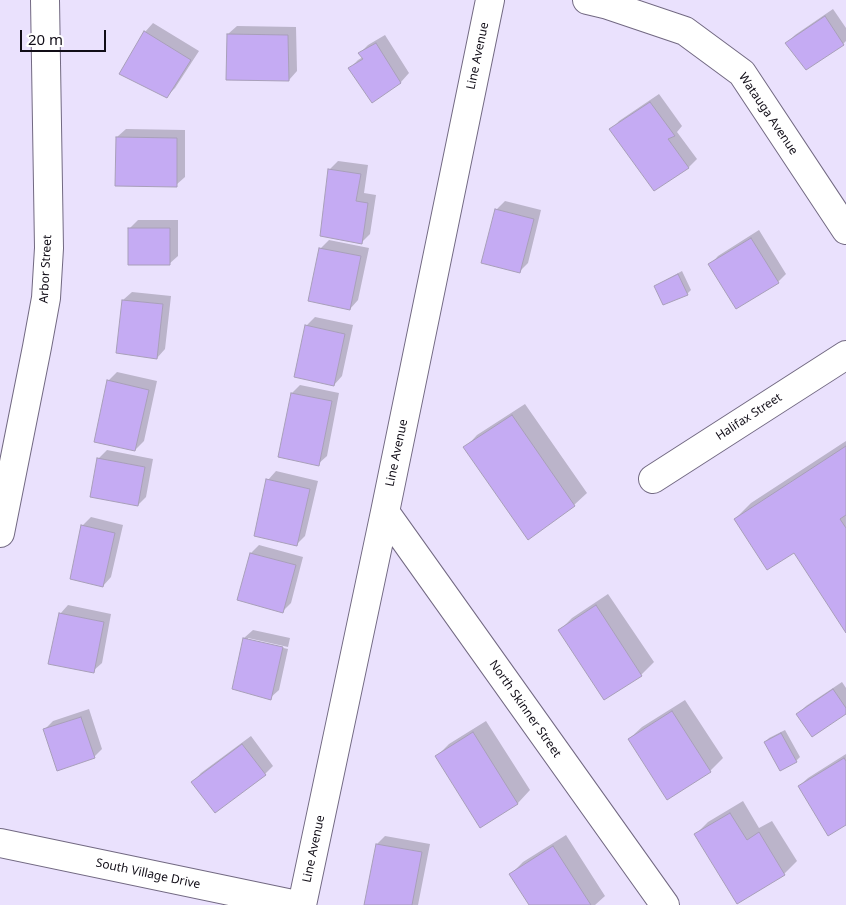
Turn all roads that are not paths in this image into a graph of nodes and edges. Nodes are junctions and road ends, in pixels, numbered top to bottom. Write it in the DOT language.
graph roads {
  1 [pos="45,0"];
  2 [pos="490,0"];
  3 [pos="601,2"];
  4 [pos="846,230"];
  5 [pos="846,356"];
  6 [pos="653,479"];
  7 [pos="385,512"];
  8 [pos="0,533"];
  9 [pos="0,843"];
  10 [pos="297,905"];
  11 [pos="302,905"];
  12 [pos="665,905"];
  1 -- 8 [label="street, Arbor Street"];
  2 -- 7 [label="street, Line Avenue"];
  3 -- 4 [label="street, Watauga Avenue"];
  5 -- 6 [label="street, Halifax Street"];
  7 -- 11 [label="street, Line Avenue"];
  7 -- 12 [label="street, North Skinner Street"];
  9 -- 10 [label="street, South Village Drive"];
}
